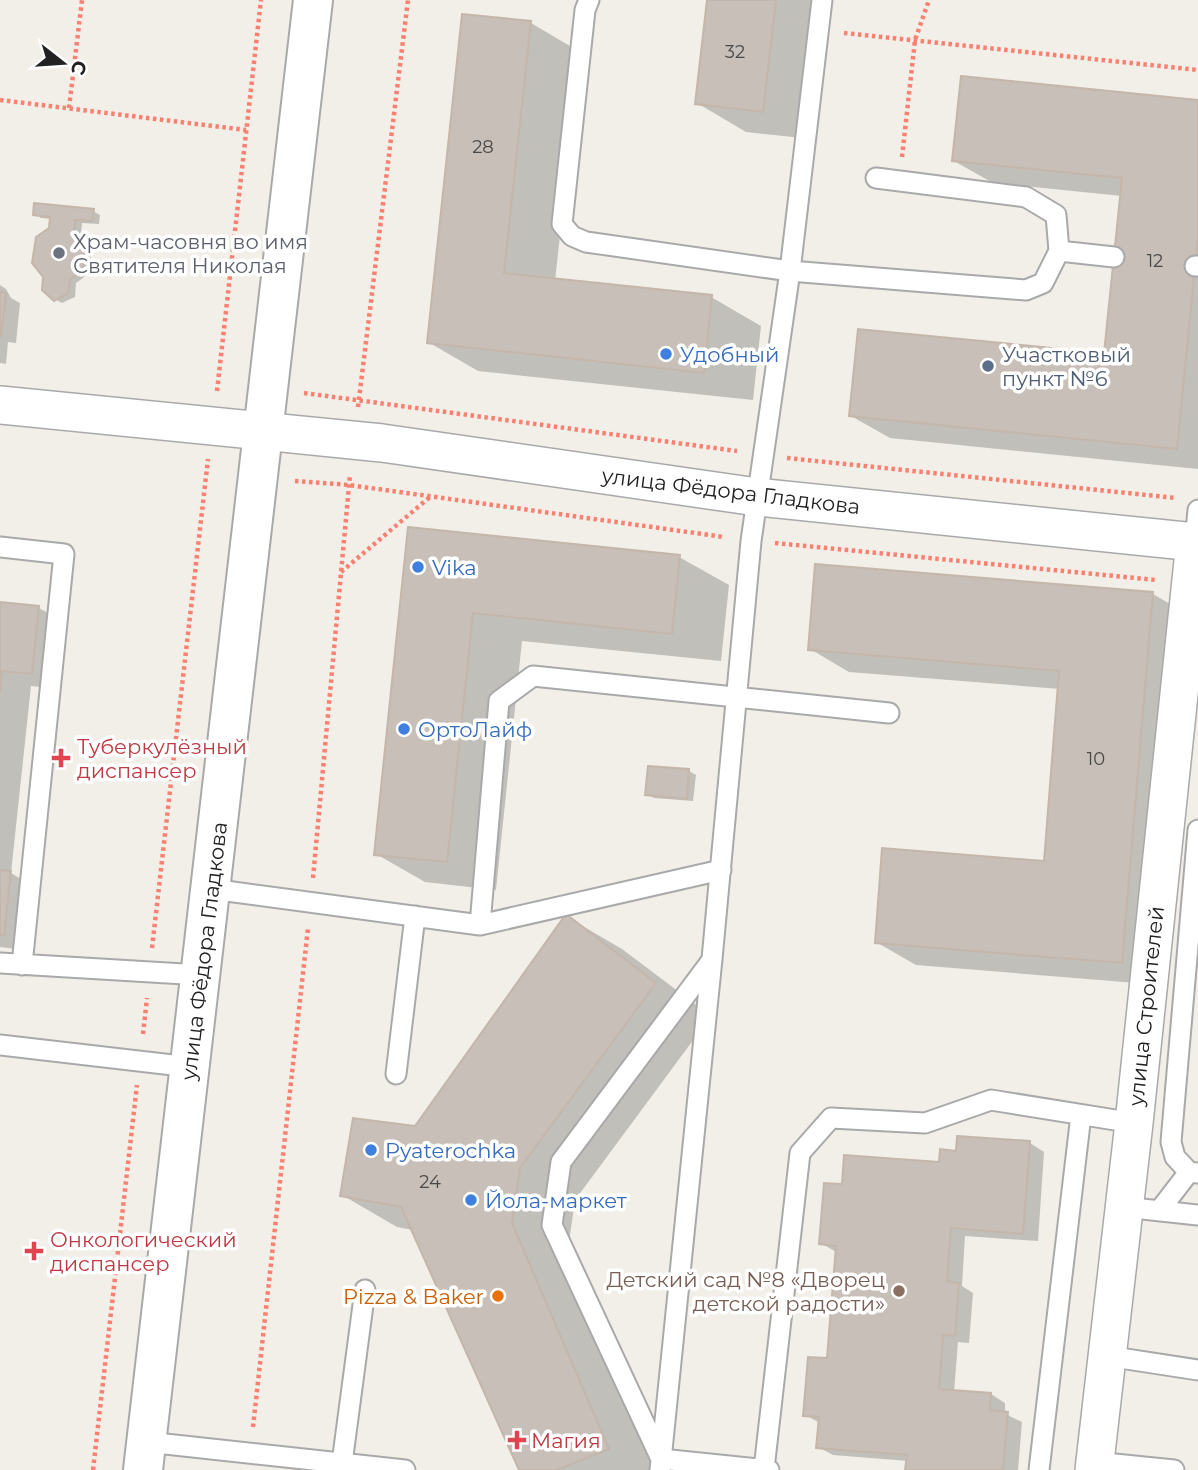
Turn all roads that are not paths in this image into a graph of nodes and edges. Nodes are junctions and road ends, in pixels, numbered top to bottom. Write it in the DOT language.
graph roads {
  1 [pos="313,0"];
  2 [pos="589,0"];
  3 [pos="822,0"];
  4 [pos="876,178"];
  5 [pos="1059,251"];
  6 [pos="1114,257"];
  7 [pos="790,271"];
  8 [pos="0,405"];
  9 [pos="265,432"];
  10 [pos="757,496"];
  11 [pos="1197,531"];
  12 [pos="0,547"];
  13 [pos="737,697"];
  14 [pos="889,713"];
  15 [pos="1198,830"];
  16 [pos="721,870"];
  17 [pos="211,889"];
  18 [pos="415,916"];
  19 [pos="480,925"];
  20 [pos="712,959"];
  21 [pos="0,963"];
  22 [pos="22,965"];
  23 [pos="201,975"];
  24 [pos="0,1045"];
  25 [pos="190,1067"];
  26 [pos="396,1074"];
  27 [pos="1081,1115"];
  28 [pos="1134,1123"];
  29 [pos="1193,1173"];
  30 [pos="1142,1209"];
  31 [pos="1198,1215"];
  32 [pos="365,1290"];
  33 [pos="1107,1356"];
  34 [pos="1198,1370"];
  35 [pos="145,1456"];
  36 [pos="342,1463"];
  37 [pos="661,1465"];
  38 [pos="1095,1466"];
  39 [pos="764,1469"];
  40 [pos="405,1470"];
  41 [pos="769,1470"];
  42 [pos="1039,1470"];
  43 [pos="1174,1470"];
  1 -- 9 [label="street, улица Фёдора Гладкова"];
  2 -- 7 [label="lane"];
  3 -- 7 [label="lane"];
  4 -- 5 [label="lane"];
  5 -- 6 [label="lane"];
  5 -- 7 [label="lane"];
  7 -- 10 [label="lane"];
  8 -- 9 [label="street, улица Фёдора Гладкова"];
  9 -- 10 [label="street, улица Фёдора Гладкова"];
  9 -- 17 [label="street, улица Фёдора Гладкова"];
  10 -- 11 [label="street, улица Фёдора Гладкова"];
  10 -- 13 [label="lane"];
  11 -- 28 [label="street, улица Строителей"];
  12 -- 22 [label="lane"];
  13 -- 14 [label="lane"];
  13 -- 16 [label="lane"];
  13 -- 19 [label="lane"];
  15 -- 29 [label="lane"];
  16 -- 19 [label="lane"];
  16 -- 20 [label="lane"];
  17 -- 18 [label="lane"];
  17 -- 23 [label="street, улица Фёдора Гладкова"];
  18 -- 19 [label="lane"];
  18 -- 26 [label="lane"];
  20 -- 37 [label="lane"];
  20 -- 37 [label="lane"];
  21 -- 22 [label="lane"];
  22 -- 23 [label="lane"];
  23 -- 25 [label="street, улица Фёдора Гладкова"];
  24 -- 25 [label="lane"];
  25 -- 35 [label="street, улица Фёдора Гладкова"];
  27 -- 28 [label="lane"];
  27 -- 39 [label="lane"];
  27 -- 42 [label="lane"];
  28 -- 30 [label="street, улица Строителей"];
  29 -- 30 [label="lane"];
  30 -- 31 [label="lane"];
  30 -- 33 [label="street, улица Строителей"];
  32 -- 36 [label="lane"];
  33 -- 34 [label="lane"];
  33 -- 38 [label="street, улица Строителей"];
  35 -- 36 [label="lane"];
  36 -- 40 [label="lane"];
  37 -- 39 [label="lane"];
  38 -- 43 [label="lane"];
  39 -- 41 [label="lane"];
}
